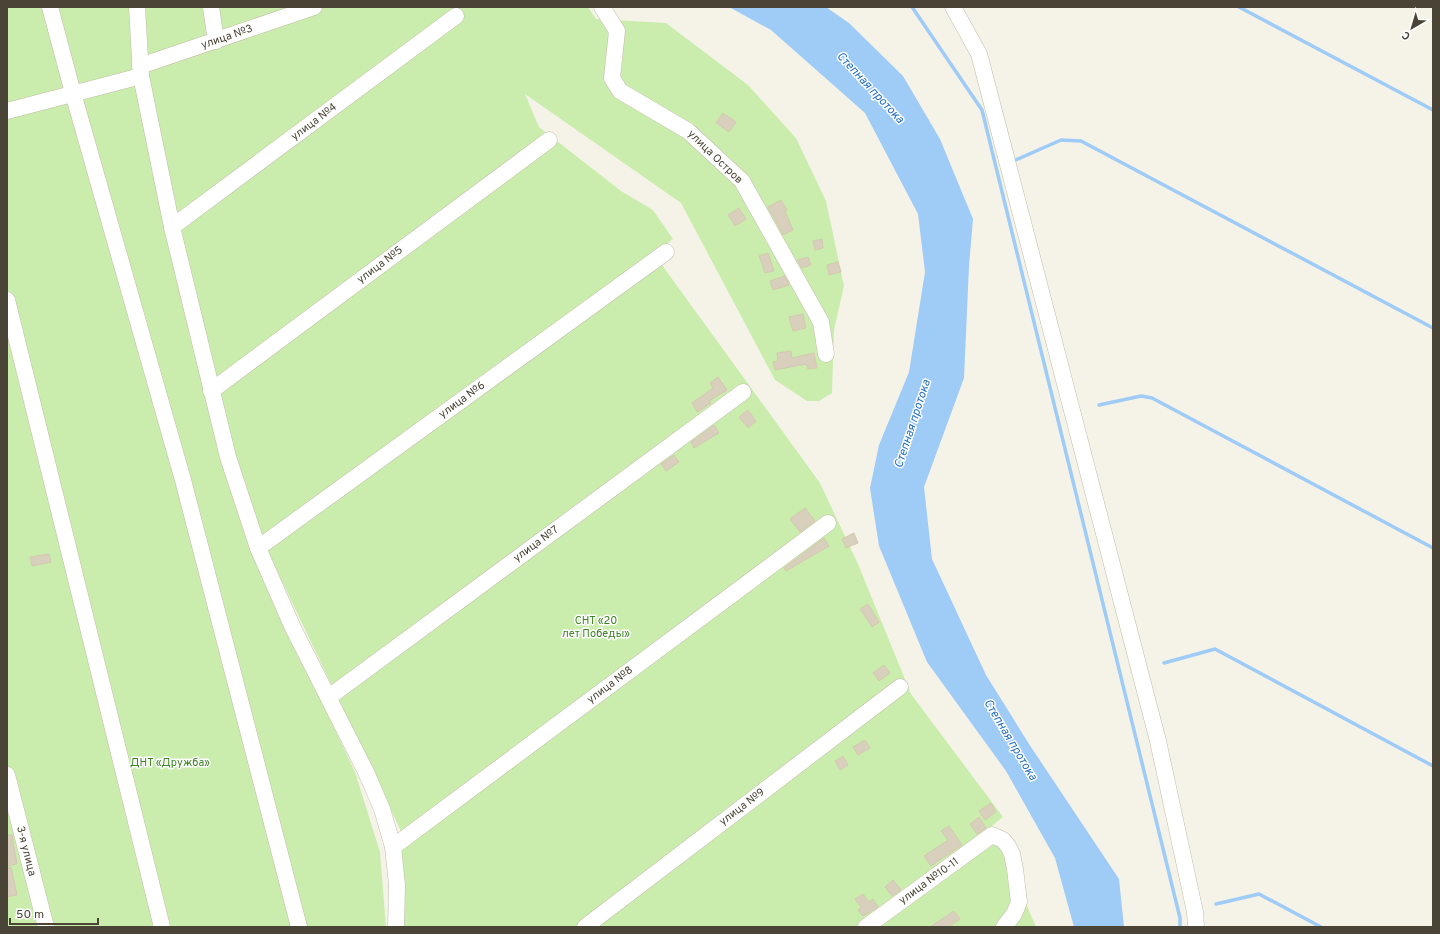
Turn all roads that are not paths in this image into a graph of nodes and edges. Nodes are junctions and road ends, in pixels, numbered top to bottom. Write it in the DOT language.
graph roads {
  1 [pos="50,7"];
  2 [pos="137,7"];
  3 [pos="211,7"];
  4 [pos="314,7"];
  5 [pos="602,7"];
  6 [pos="953,7"];
  7 [pos="456,16"];
  8 [pos="216,41"];
  9 [pos="141,71"];
  10 [pos="73,93"];
  11 [pos="7,110"];
  12 [pos="549,140"];
  13 [pos="172,227"];
  14 [pos="666,252"];
  15 [pos="7,300"];
  16 [pos="826,354"];
  17 [pos="211,391"];
  18 [pos="744,392"];
  19 [pos="828,524"];
  20 [pos="258,548"];
  21 [pos="900,687"];
  22 [pos="329,697"];
  23 [pos="7,775"];
  24 [pos="393,847"];
  25 [pos="46,927"];
  26 [pos="162,927"];
  27 [pos="299,927"];
  28 [pos="396,927"];
  29 [pos="585,927"];
  30 [pos="866,927"];
  31 [pos="1004,927"];
  32 [pos="1196,927"];
  1 -- 10 [label="street"];
  2 -- 9 [label="street"];
  3 -- 8 [label="street"];
  4 -- 8 [label="street, улица №3"];
  5 -- 16 [label="street, улица Остров"];
  6 -- 32 [label="street"];
  7 -- 13 [label="street, улица №4"];
  8 -- 9 [label="street, улица №3"];
  9 -- 10 [label="street, улица №3"];
  9 -- 13 [label="street"];
  10 -- 11 [label="street, улица №3"];
  10 -- 27 [label="street"];
  12 -- 17 [label="street, улица №5"];
  13 -- 17 [label="street"];
  14 -- 20 [label="street, улица №6"];
  15 -- 26 [label="street"];
  17 -- 20 [label="street"];
  18 -- 22 [label="street, улица №7"];
  19 -- 24 [label="street, улица №8"];
  20 -- 22 [label="street"];
  21 -- 29 [label="street, улица №9"];
  22 -- 24 [label="street"];
  23 -- 25 [label="street, 3-я улица"];
  24 -- 28 [label="street"];
  30 -- 31 [label="street, улица №10-11"];
}
